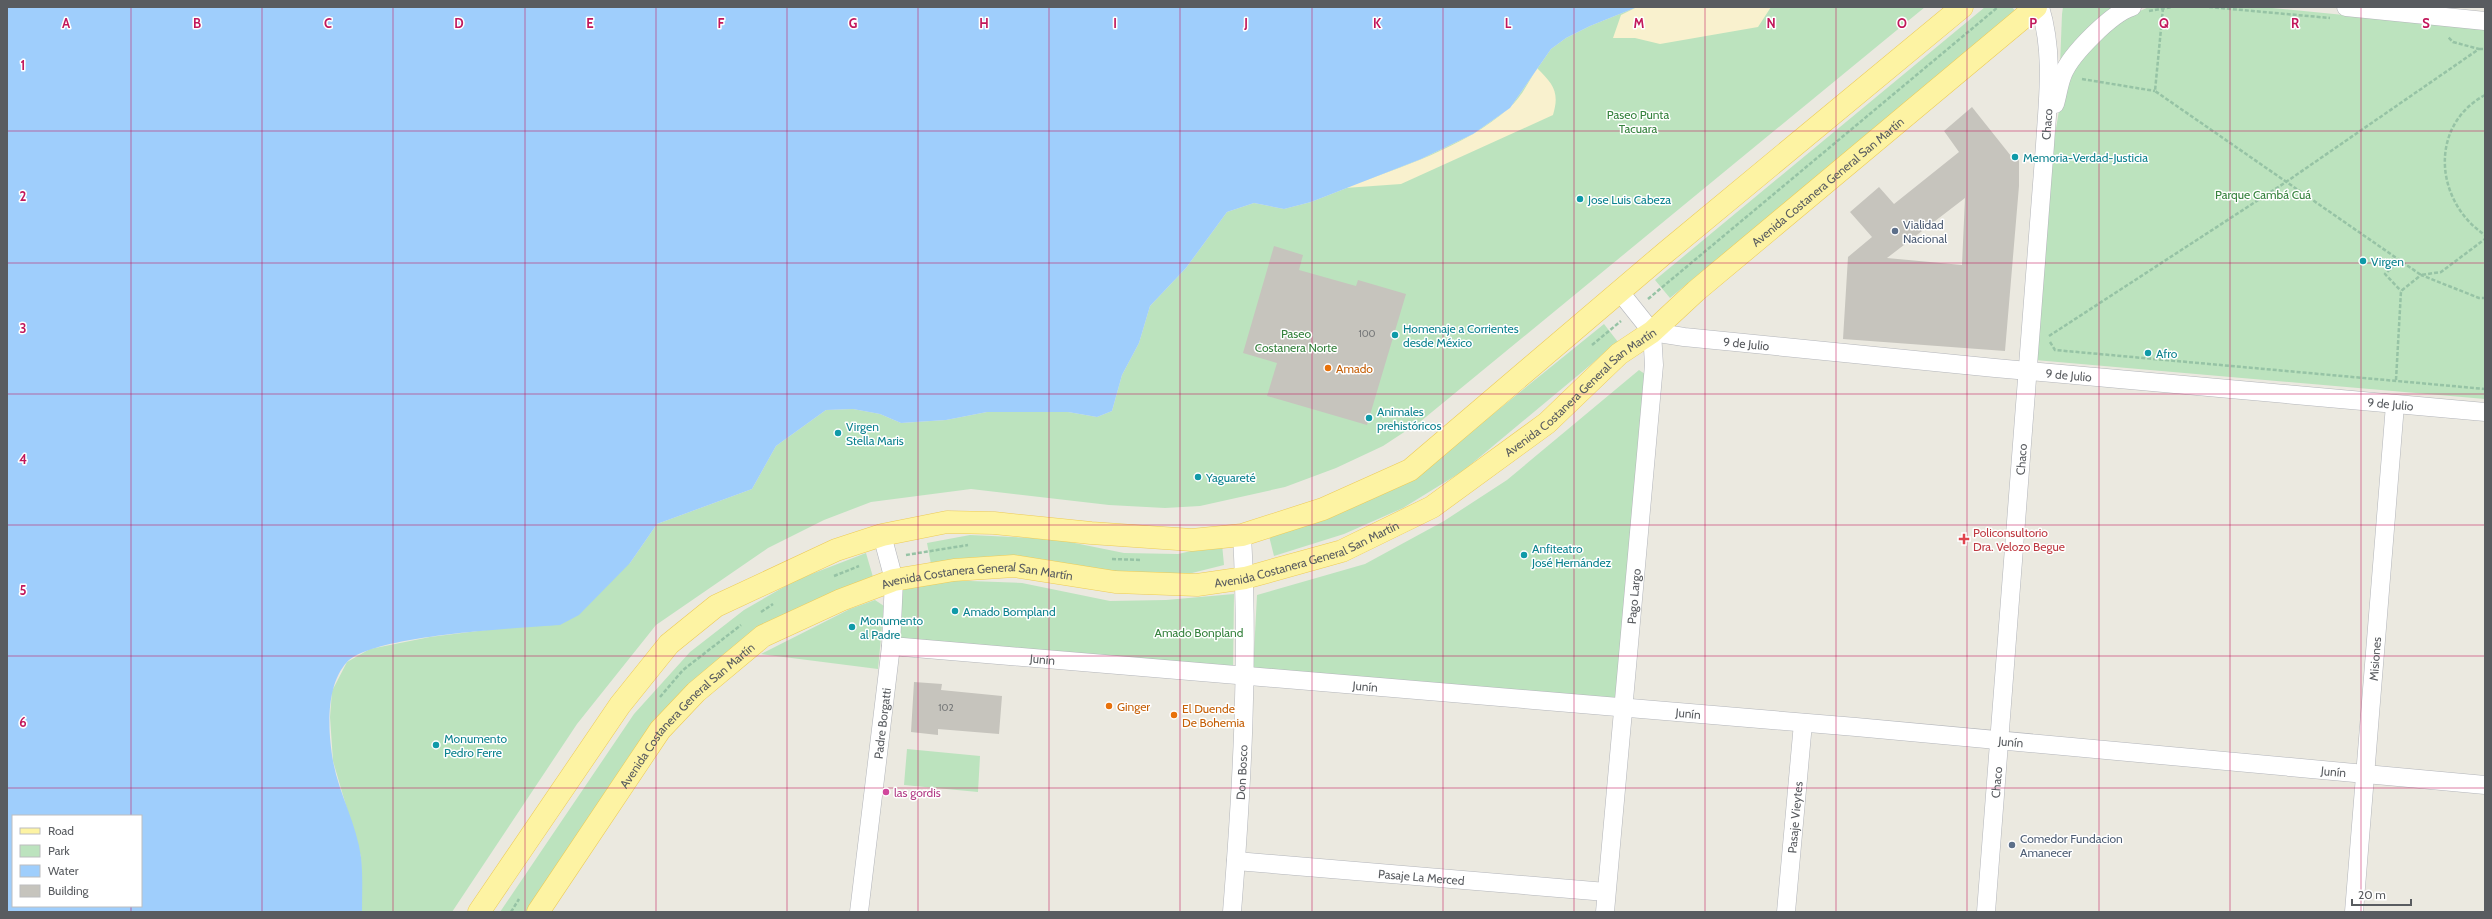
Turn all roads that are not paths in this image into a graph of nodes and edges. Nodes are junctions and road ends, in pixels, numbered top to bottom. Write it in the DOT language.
graph roads {
  1 [pos="1962,7"];
  2 [pos="2036,7"];
  3 [pos="2040,7"];
  4 [pos="2139,9"];
  5 [pos="2341,13"];
  6 [pos="2485,21"];
  7 [pos="2045,145"];
  8 [pos="1620,292"];
  9 [pos="1652,332"];
  10 [pos="2028,371"];
  11 [pos="2395,405"];
  12 [pos="2485,412"];
  13 [pos="882,535"];
  14 [pos="1242,535"];
  15 [pos="1245,578"];
  16 [pos="894,580"];
  17 [pos="891,646"];
  18 [pos="1245,676"];
  19 [pos="1623,709"];
  20 [pos="1803,723"];
  21 [pos="1998,740"];
  22 [pos="2363,774"];
  23 [pos="2485,785"];
  24 [pos="1236,861"];
  25 [pos="1606,892"];
  26 [pos="479,912"];
  27 [pos="538,912"];
  28 [pos="859,912"];
  29 [pos="1232,912"];
  30 [pos="1605,912"];
  31 [pos="1786,912"];
  32 [pos="1986,912"];
  33 [pos="2354,912"];
  1 -- 8 [label="main road"];
  2 -- 9 [label="main road, Avenida Costanera General San Martín"];
  3 -- 7 [label="street, Chaco"];
  4 -- 7 [label="street"];
  5 -- 6 [label="street"];
  7 -- 10 [label="street, Chaco"];
  8 -- 9 [label="street"];
  8 -- 14 [label="main road"];
  9 -- 10 [label="street, 9 de Julio"];
  9 -- 15 [label="main road, Avenida Costanera General San Martín"];
  9 -- 19 [label="street, Pago Largo"];
  10 -- 11 [label="street, 9 de Julio"];
  10 -- 21 [label="street, Chaco"];
  11 -- 12 [label="street, 9 de Julio"];
  11 -- 22 [label="street, Misiones"];
  13 -- 14 [label="main road"];
  13 -- 16 [label="street, Padre Borgatti"];
  13 -- 26 [label="main road"];
  14 -- 15 [label="street, Don Bosco"];
  15 -- 16 [label="main road, Avenida Costanera General San Martín"];
  15 -- 18 [label="street, Don Bosco"];
  16 -- 17 [label="street, Padre Borgatti"];
  16 -- 27 [label="main road, Avenida Costanera General San Martín"];
  17 -- 18 [label="street, Junín"];
  17 -- 28 [label="street, Padre Borgatti"];
  18 -- 19 [label="street, Junín"];
  18 -- 24 [label="street, Don Bosco"];
  19 -- 20 [label="street, Junín"];
  19 -- 25 [label="street, Pago Largo"];
  20 -- 21 [label="street, Junín"];
  20 -- 31 [label="street, Pasaje Vieytes"];
  21 -- 22 [label="street, Junín"];
  21 -- 32 [label="street, Chaco"];
  22 -- 23 [label="street, Junín"];
  22 -- 33 [label="street, Misiones"];
  24 -- 25 [label="street, Pasaje La Merced"];
  24 -- 29 [label="street, Don Bosco"];
  25 -- 30 [label="street, Pago Largo"];
}
